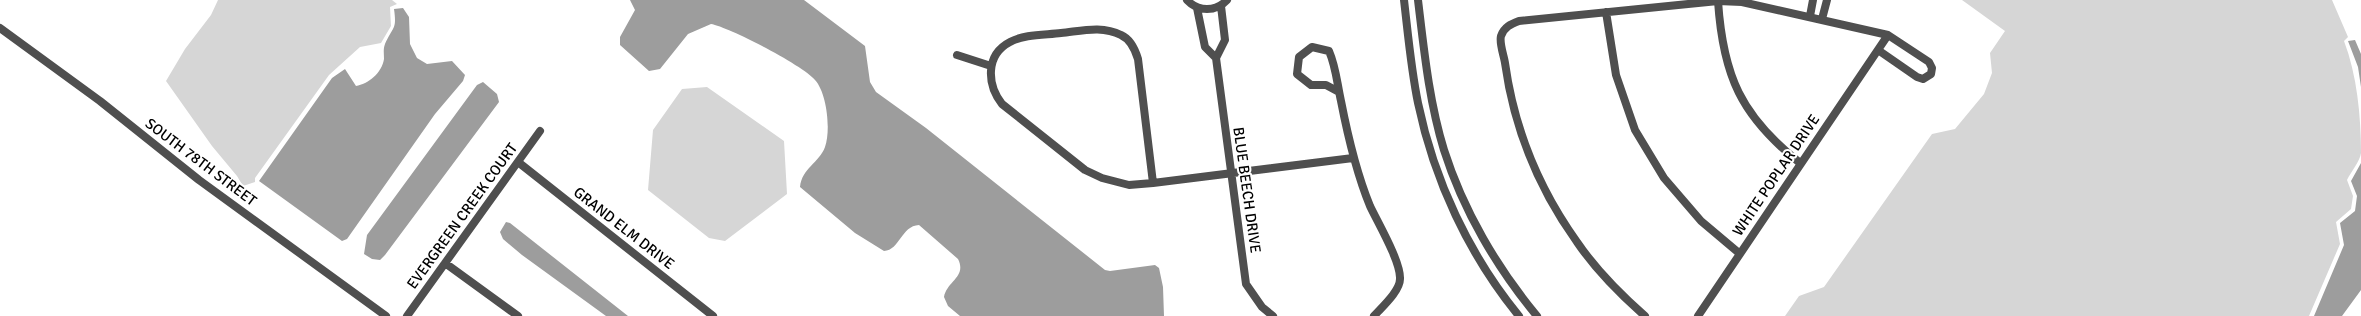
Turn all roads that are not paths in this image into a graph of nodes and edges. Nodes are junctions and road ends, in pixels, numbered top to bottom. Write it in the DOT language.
graph roads {
  1 [pos="1187,0"];
  2 [pos="1404,0"];
  3 [pos="1418,0"];
  4 [pos="1813,0"];
  5 [pos="1826,0"];
  6 [pos="1718,1"];
  7 [pos="1224,3"];
  8 [pos="1197,8"];
  9 [pos="1606,12"];
  10 [pos="1810,16"];
  11 [pos="1822,19"];
  12 [pos="0,28"];
  13 [pos="1888,35"];
  14 [pos="1878,50"];
  15 [pos="957,55"];
  16 [pos="1216,58"];
  17 [pos="991,66"];
  18 [pos="1338,92"];
  19 [pos="540,132"];
  20 [pos="1353,158"];
  21 [pos="518,162"];
  22 [pos="1800,164"];
  23 [pos="1230,172"];
  24 [pos="1153,183"];
  25 [pos="1740,253"];
  26 [pos="445,263"];
  27 [pos="1535,313"];
  28 [pos="386,316"];
  29 [pos="407,316"];
  30 [pos="518,316"];
  31 [pos="713,316"];
  32 [pos="1273,316"];
  33 [pos="1374,316"];
  34 [pos="1519,316"];
  35 [pos="1526,316"];
  36 [pos="1644,316"];
  37 [pos="1698,316"];
  1 -- 8 [label="street"];
  2 -- 34 [label="street"];
  3 -- 27 [label="street"];
  4 -- 10 [label="street"];
  5 -- 11 [label="street"];
  6 -- 9 [label="street"];
  6 -- 10 [label="street"];
  6 -- 22 [label="street"];
  7 -- 8 [label="street"];
  7 -- 16 [label="street"];
  8 -- 16 [label="street, BLUE BEECH DRIVE"];
  9 -- 25 [label="street"];
  9 -- 36 [label="street"];
  10 -- 11 [label="street"];
  11 -- 13 [label="street"];
  12 -- 28 [label="street, SOUTH 78TH STREET"];
  13 -- 14 [label="street, WHITE POPLAR DRIVE"];
  13 -- 14 [label="street"];
  14 -- 22 [label="street, WHITE POPLAR DRIVE"];
  15 -- 17 [label="street"];
  16 -- 23 [label="street, BLUE BEECH DRIVE"];
  17 -- 24 [label="street"];
  17 -- 24 [label="street"];
  18 -- 18 [label="street"];
  18 -- 20 [label="street"];
  19 -- 21 [label="street, EVERGREEN CREEK COURT"];
  20 -- 23 [label="street"];
  20 -- 33 [label="street"];
  21 -- 26 [label="street, EVERGREEN CREEK COURT"];
  21 -- 31 [label="street, GRAND ELM DRIVE"];
  22 -- 25 [label="street, WHITE POPLAR DRIVE"];
  23 -- 24 [label="street"];
  23 -- 32 [label="street, BLUE BEECH DRIVE"];
  25 -- 37 [label="street, WHITE POPLAR DRIVE"];
  26 -- 29 [label="street, EVERGREEN CREEK COURT"];
  26 -- 30 [label="street"];
  27 -- 35 [label="street"];
}
